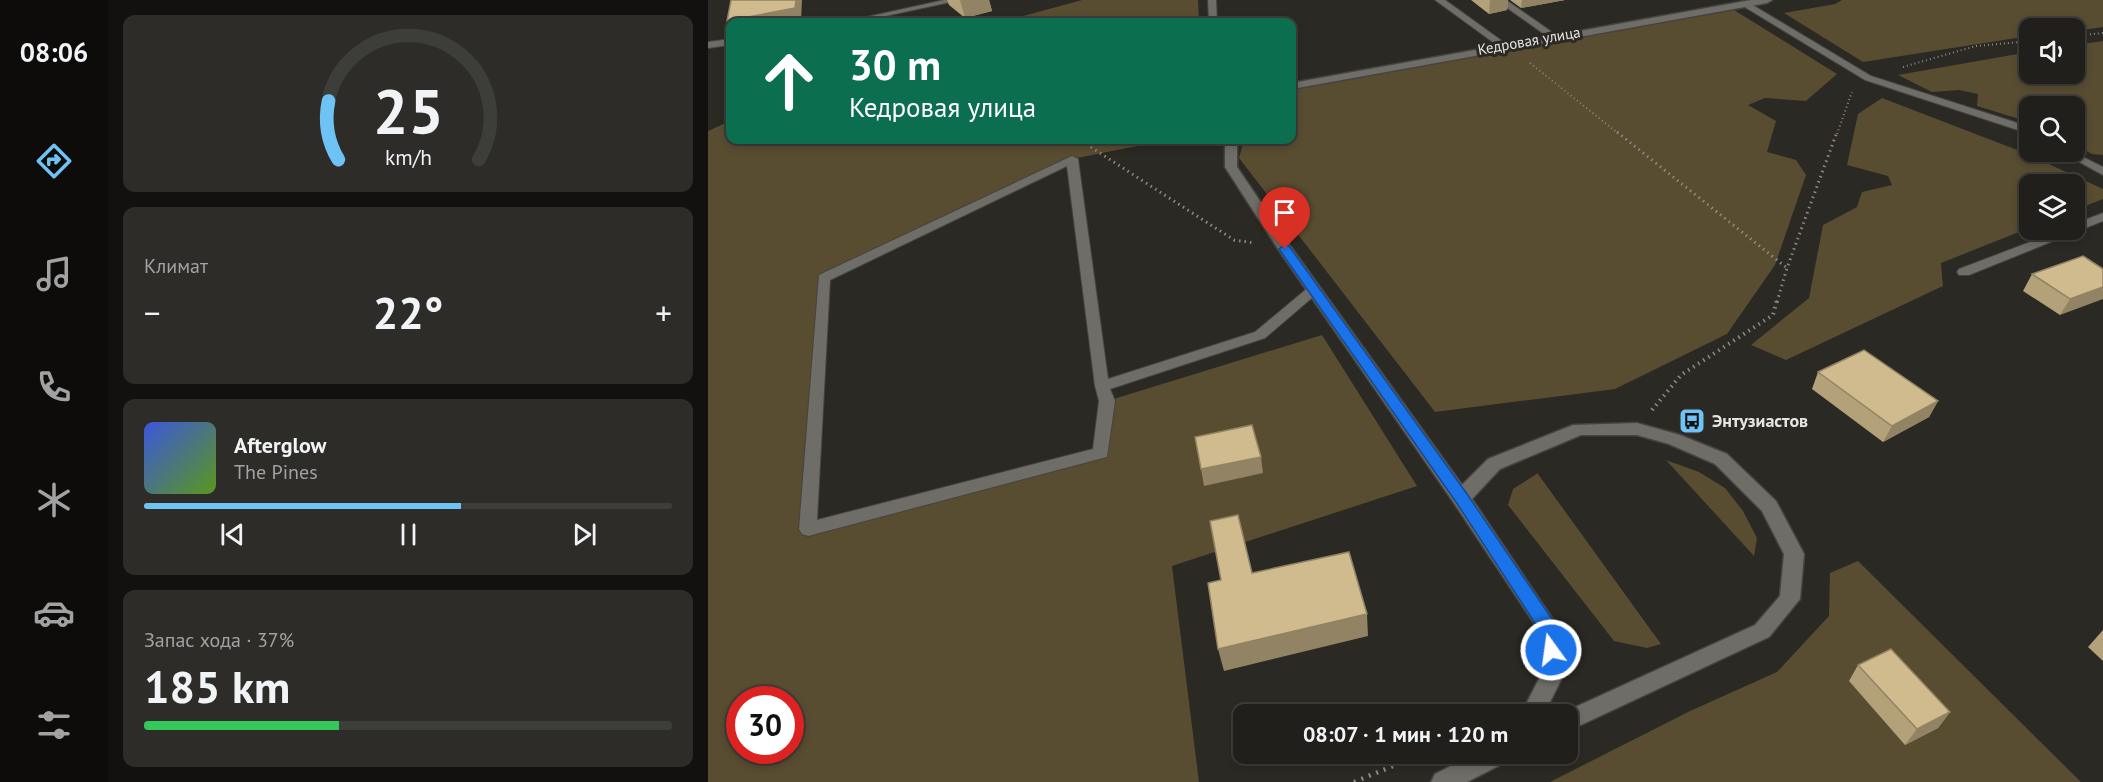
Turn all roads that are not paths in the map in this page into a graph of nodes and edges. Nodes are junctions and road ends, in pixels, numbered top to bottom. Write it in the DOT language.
graph roads {
  1 [pos="956,0"];
  2 [pos="1212,0"];
  3 [pos="1439,0"];
  4 [pos="1500,0"];
  5 [pos="1766,0"];
  6 [pos="1746,4"];
  7 [pos="868,18"];
  8 [pos="1214,18"];
  9 [pos="1554,37"];
  10 [pos="726,43"];
  11 [pos="708,45"];
  12 [pos="1504,46"];
  13 [pos="1296,85"];
  14 [pos="2019,127"];
  15 [pos="1231,144"];
  16 [pos="2084,162"];
  17 [pos="2103,172"];
  18 [pos="2103,218"];
  19 [pos="2085,225"];
  20 [pos="2045,240"];
  21 [pos="1964,272"];
  22 [pos="1314,290"];
  23 [pos="1102,386"];
  24 [pos="1461,498"];
  25 [pos="1537,704"];
  26 [pos="1578,716"];
  27 [pos="1478,764"];
  28 [pos="1443,782"];
  1 -- 7 [label="lane"];
  2 -- 8 [label="lane"];
  3 -- 12 [label="lane"];
  4 -- 9 [label="lane"];
  5 -- 6 [label="street, Кедровая улица"];
  6 -- 9 [label="street, Кедровая улица"];
  6 -- 14 [label="lane"];
  9 -- 12 [label="street, Кедровая улица"];
  10 -- 11 [label="lane"];
  12 -- 13 [label="street, Кедровая улица"];
  15 -- 22 [label="street"];
  16 -- 17 [label="lane"];
  18 -- 19 [label="lane"];
  20 -- 21 [label="lane"];
  22 -- 23 [label="lane"];
  22 -- 24 [label="street"];
  23 -- 23 [label="lane"];
  24 -- 25 [label="street"];
  24 -- 26 [label="street"];
  27 -- 28 [label="street"];
}
